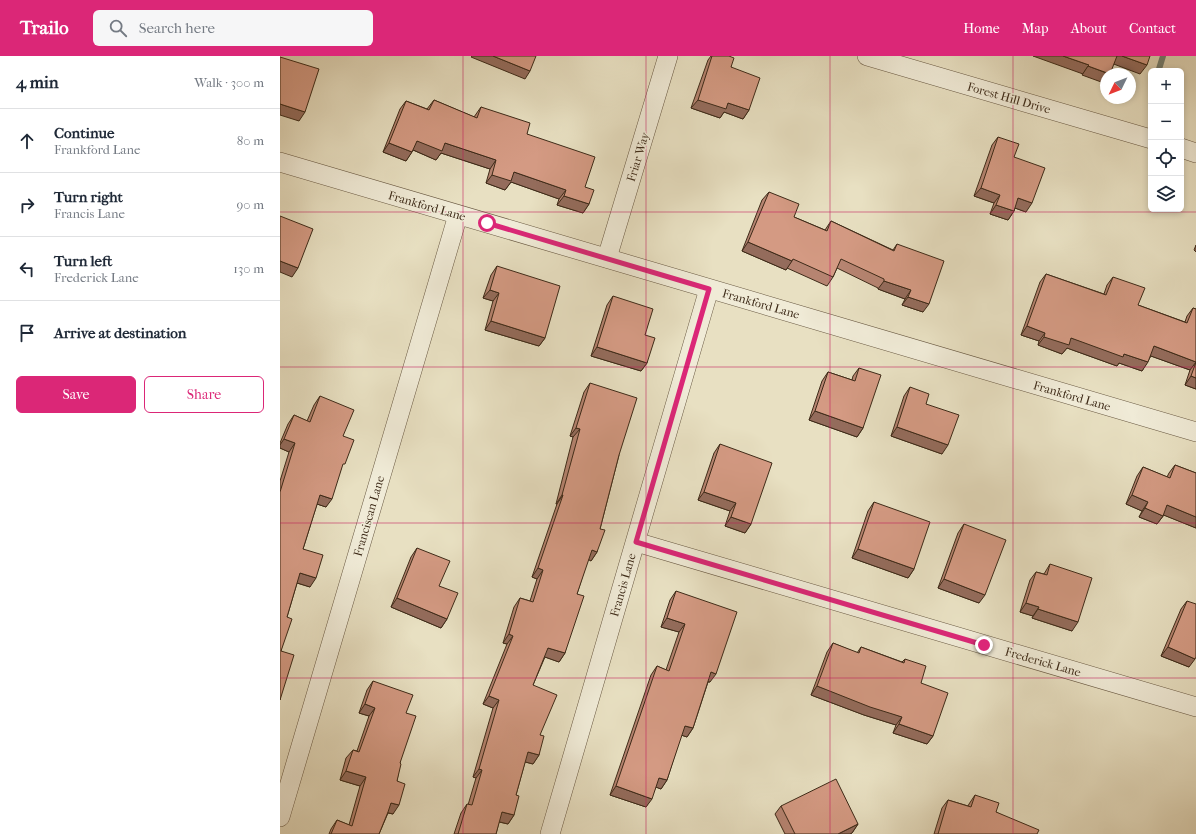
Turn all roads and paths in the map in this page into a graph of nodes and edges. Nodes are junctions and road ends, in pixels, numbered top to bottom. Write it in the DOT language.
graph roads {
  1 [pos="668,56"];
  2 [pos="867,56"];
  3 [pos="1148,138"];
  4 [pos="1184,149"];
  5 [pos="1196,153"];
  6 [pos="280,162"];
  7 [pos="458,215"];
  8 [pos="607,258"];
  9 [pos="709,289"];
  10 [pos="1196,432"];
  11 [pos="636,542"];
  12 [pos="1196,707"];
  13 [pos="280,817"];
  14 [pos="550,834"];
  1 -- 8 [label="street, Friar Way"];
  2 -- 3 [label="street, Forest Hill Drive"];
  4 -- 5 [label="street"];
  6 -- 7 [label="street, Frankford Lane"];
  7 -- 8 [label="street, Frankford Lane"];
  7 -- 13 [label="street, Franciscan Lane"];
  8 -- 9 [label="street, Frankford Lane"];
  9 -- 10 [label="street, Frankford Lane"];
  9 -- 11 [label="street, Francis Lane"];
  11 -- 12 [label="street, Frederick Lane"];
  11 -- 14 [label="street, Francis Lane"];
}
